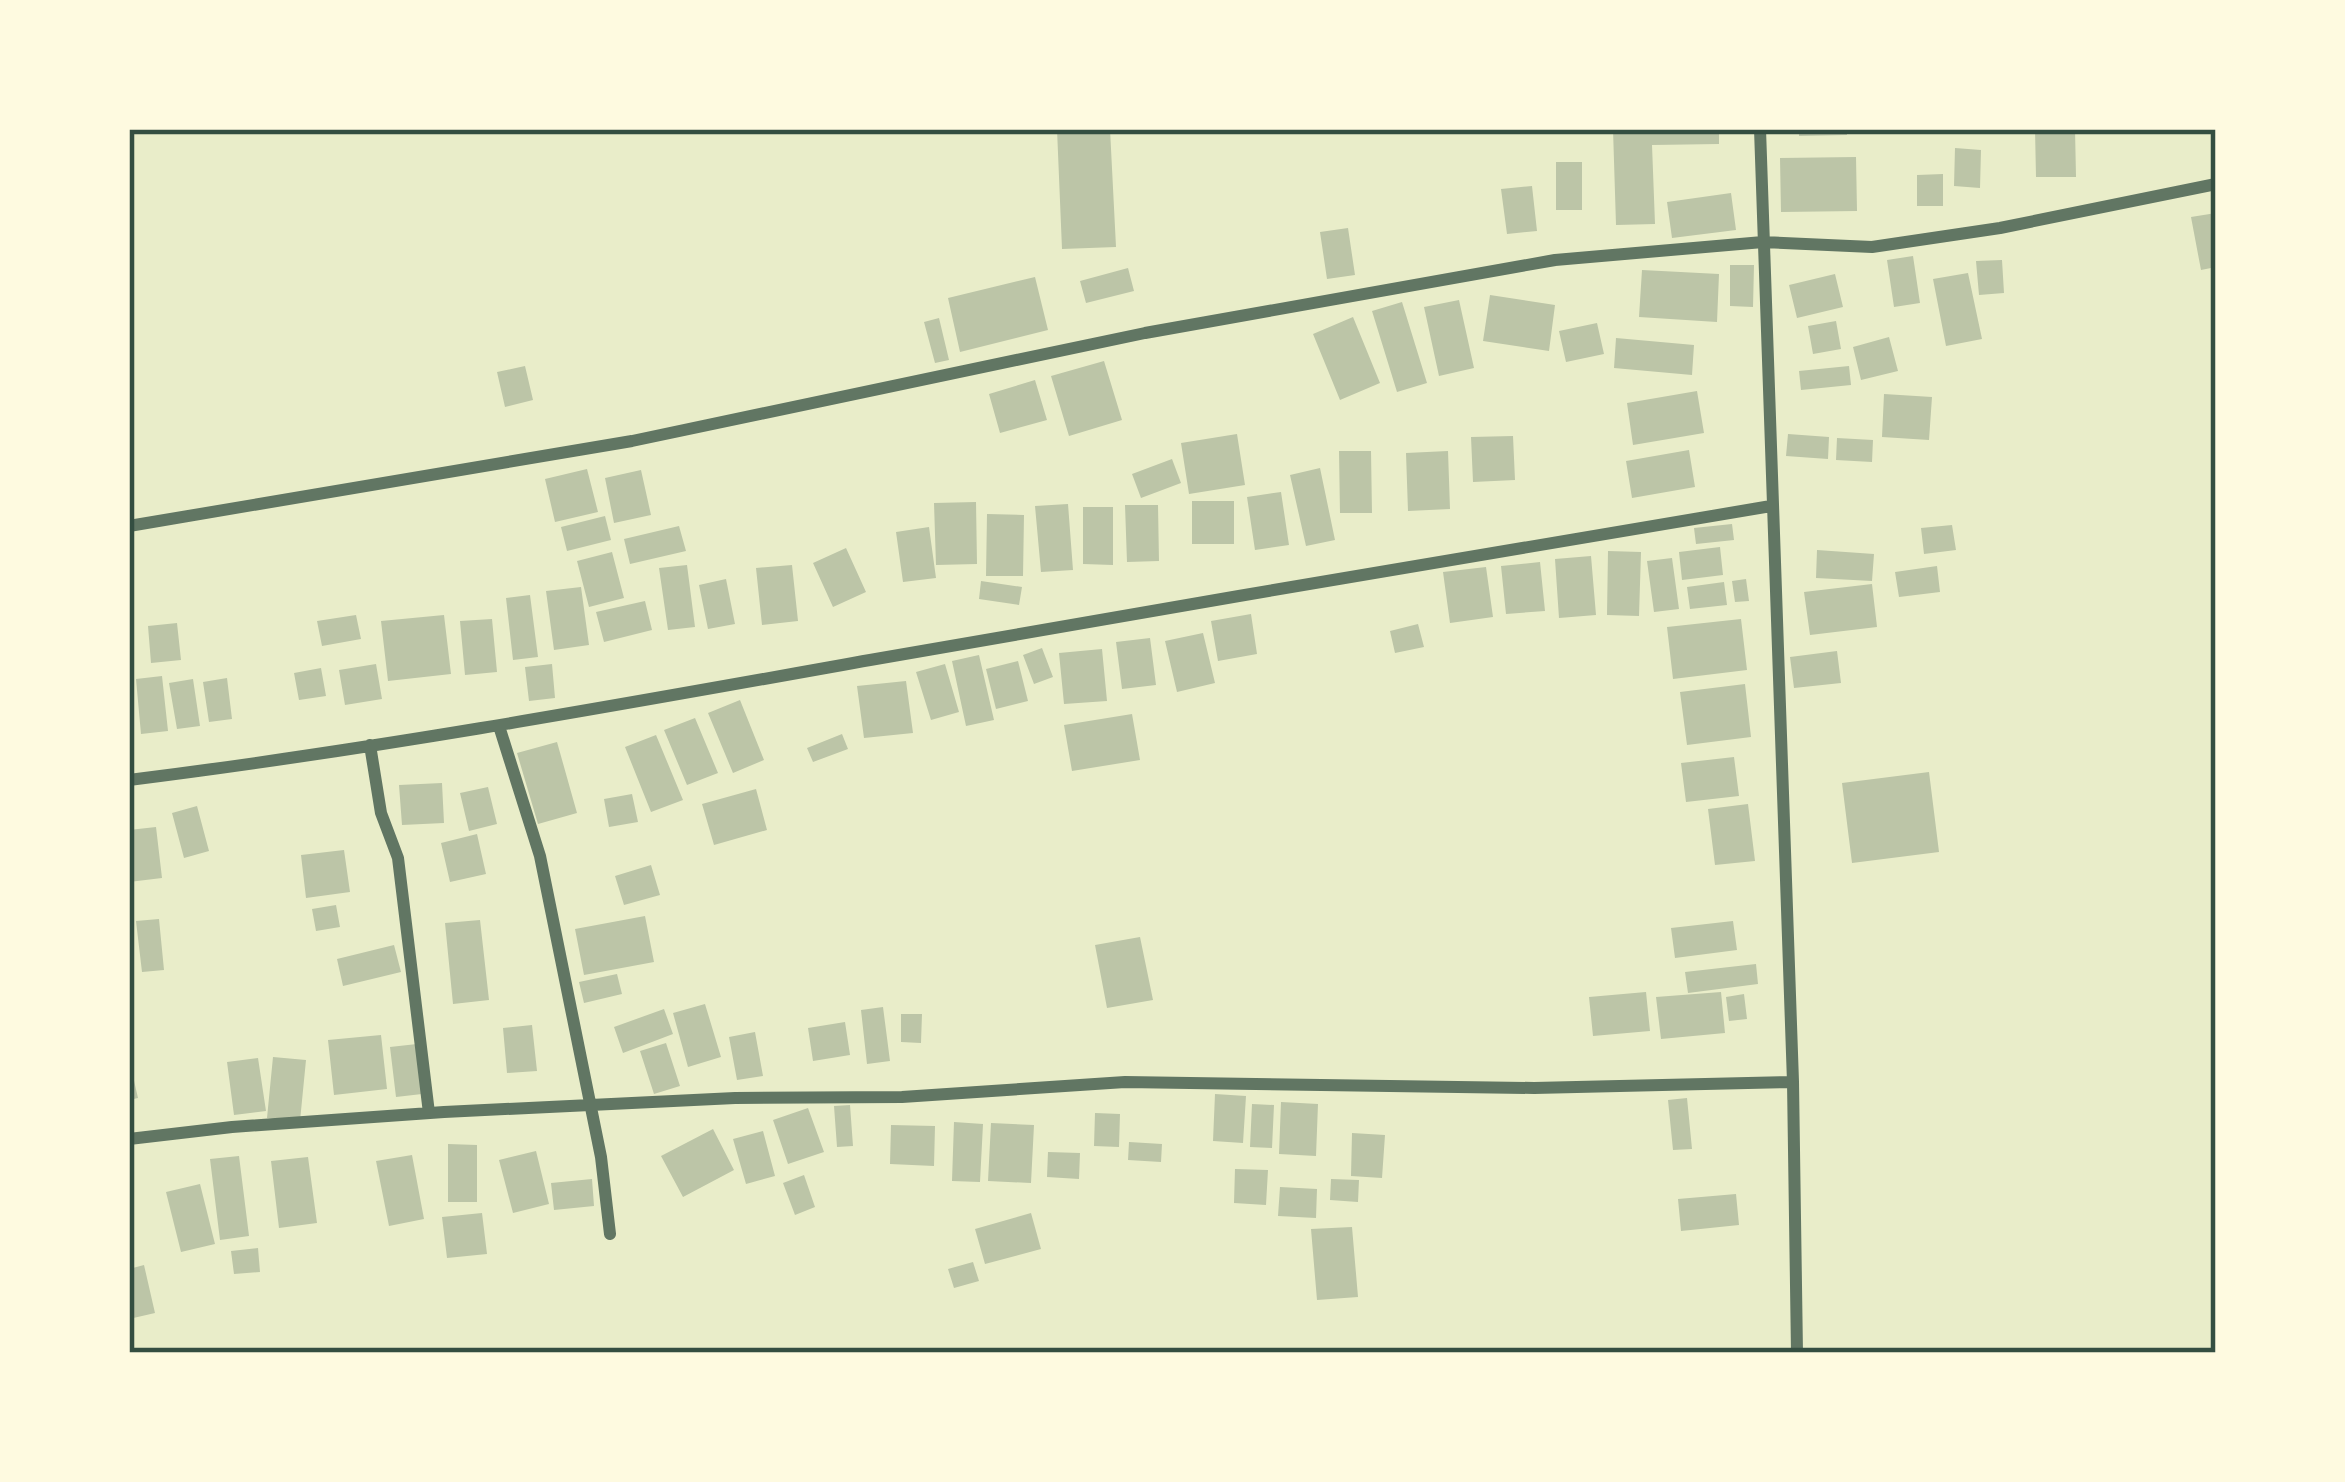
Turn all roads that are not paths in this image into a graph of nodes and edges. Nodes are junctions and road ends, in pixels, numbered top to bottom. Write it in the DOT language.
graph roads {
  1 [pos="1760,129"];
  2 [pos="2216,184"];
  3 [pos="1763,242"];
  4 [pos="1771,506"];
  5 [pos="129,526"];
  6 [pos="499,726"];
  7 [pos="370,745"];
  8 [pos="129,779"];
  9 [pos="1793,1082"];
  10 [pos="589,1105"];
  11 [pos="429,1113"];
  12 [pos="129,1139"];
  13 [pos="610,1234"];
  14 [pos="1797,1353"];
  1 -- 3 [label="street"];
  2 -- 3 [label="street"];
  3 -- 4 [label="street"];
  3 -- 5 [label="street"];
  4 -- 6 [label="street"];
  4 -- 9 [label="street"];
  6 -- 7 [label="street"];
  6 -- 10 [label="street"];
  7 -- 8 [label="street"];
  7 -- 11 [label="street"];
  9 -- 10 [label="street"];
  9 -- 14 [label="street"];
  10 -- 11 [label="street"];
  10 -- 13 [label="street"];
  11 -- 12 [label="street"];
}
